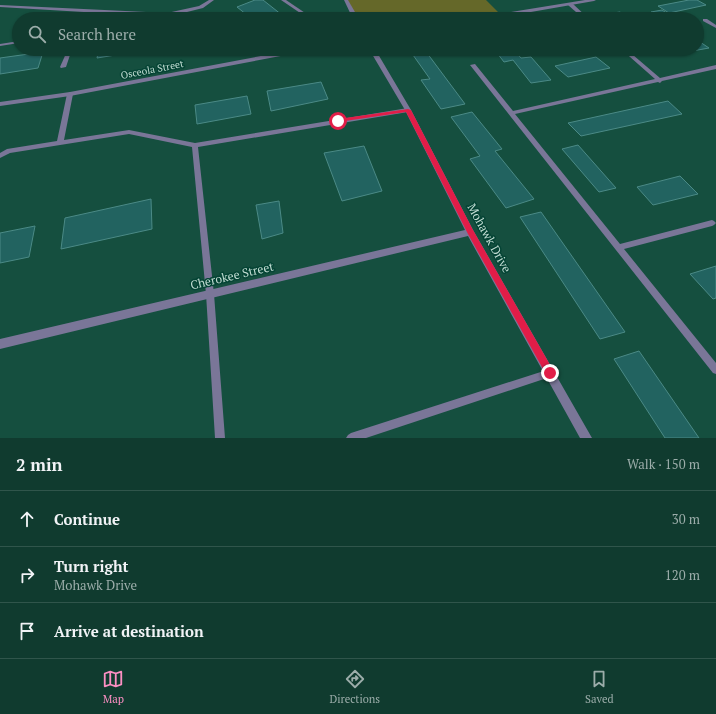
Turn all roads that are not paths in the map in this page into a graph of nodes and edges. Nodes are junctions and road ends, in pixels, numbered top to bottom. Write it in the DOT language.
graph roads {
  1 [pos="212,0"];
  2 [pos="283,0"];
  3 [pos="296,0"];
  4 [pos="346,0"];
  5 [pos="594,0"];
  6 [pos="570,4"];
  7 [pos="0,6"];
  8 [pos="294,7"];
  9 [pos="90,11"];
  10 [pos="109,12"];
  11 [pos="180,12"];
  12 [pos="302,12"];
  13 [pos="352,12"];
  14 [pos="523,12"];
  15 [pos="579,12"];
  16 [pos="704,20"];
  17 [pos="716,27"];
  18 [pos="12,43"];
  19 [pos="0,45"];
  20 [pos="67,56"];
  21 [pos="270,56"];
  22 [pos="376,56"];
  23 [pos="630,56"];
  24 [pos="473,65"];
  25 [pos="716,67"];
  26 [pos="63,68"];
  27 [pos="660,81"];
  28 [pos="70,94"];
  29 [pos="0,104"];
  30 [pos="408,110"];
  31 [pos="511,113"];
  32 [pos="60,143"];
  33 [pos="195,145"];
  34 [pos="0,156"];
  35 [pos="712,223"];
  36 [pos="470,232"];
  37 [pos="618,247"];
  38 [pos="210,294"];
  39 [pos="0,344"];
  40 [pos="716,370"];
  41 [pos="550,373"];
  42 [pos="220,438"];
  43 [pos="351,438"];
  44 [pos="586,438"];
  1 -- 11 [label="street"];
  2 -- 8 [label="lane"];
  3 -- 8 [label="lane"];
  4 -- 13 [label="street"];
  5 -- 6 [label="street"];
  6 -- 14 [label="street"];
  6 -- 15 [label="lane"];
  7 -- 9 [label="street"];
  8 -- 12 [label="lane"];
  9 -- 10 [label="street"];
  16 -- 17 [label="lane"];
  18 -- 19 [label="lane"];
  20 -- 26 [label="lane"];
  21 -- 28 [label="street, Osceola Street"];
  22 -- 30 [label="street, Mohawk Drive"];
  23 -- 27 [label="lane"];
  24 -- 31 [label="lane"];
  25 -- 27 [label="lane"];
  27 -- 31 [label="lane"];
  28 -- 29 [label="street, Osceola Street"];
  28 -- 32 [label="lane"];
  30 -- 33 [label="lane"];
  30 -- 36 [label="street, Mohawk Drive"];
  31 -- 37 [label="lane"];
  32 -- 33 [label="lane"];
  32 -- 34 [label="lane"];
  33 -- 38 [label="lane"];
  35 -- 37 [label="lane"];
  36 -- 38 [label="street, Cherokee Street"];
  36 -- 41 [label="street, Mohawk Drive"];
  37 -- 40 [label="lane"];
  38 -- 39 [label="street, Cherokee Street"];
  38 -- 42 [label="lane"];
  41 -- 43 [label="lane"];
  41 -- 44 [label="street, Mohawk Drive"];
}
